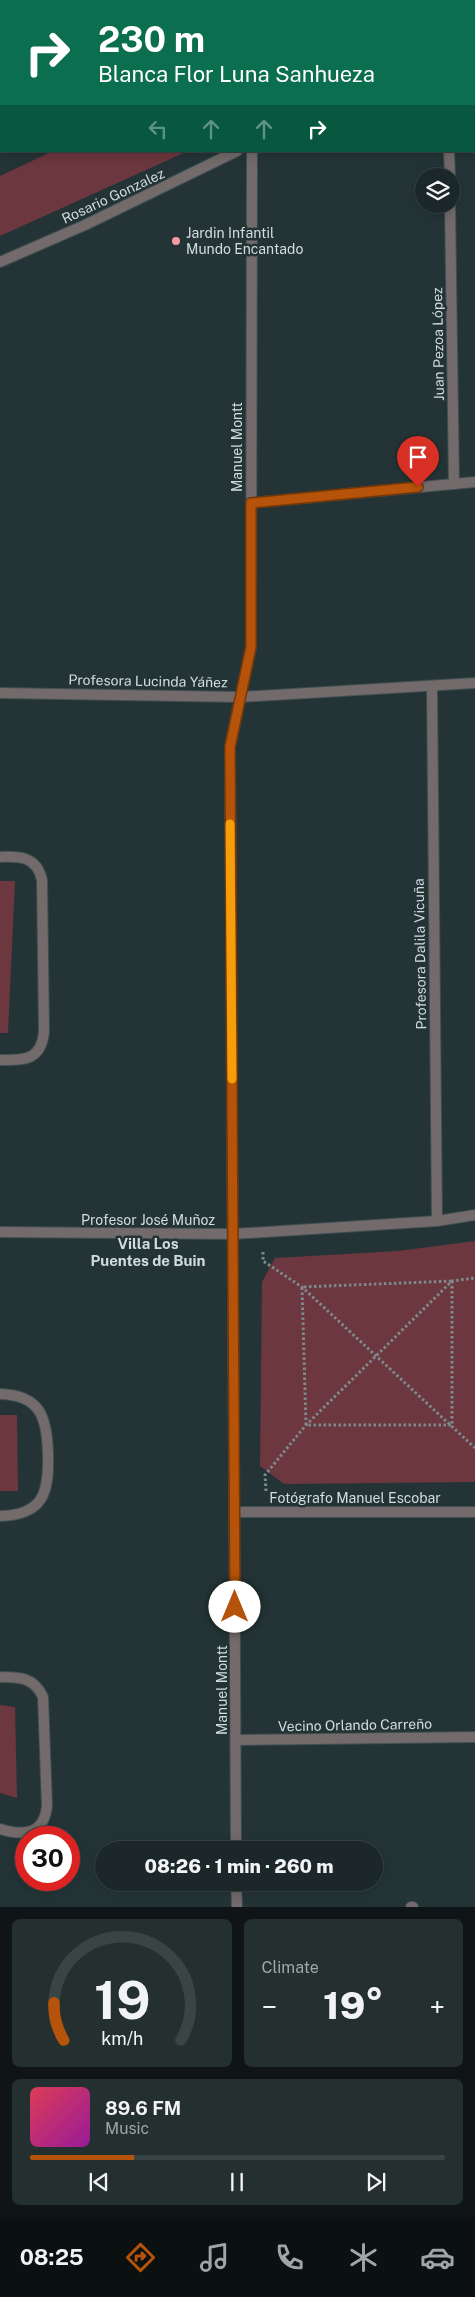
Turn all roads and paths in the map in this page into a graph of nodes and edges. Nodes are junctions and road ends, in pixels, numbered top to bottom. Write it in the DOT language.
graph roads {
  1 [pos="234,152"];
  2 [pos="252,152"];
  3 [pos="449,152"];
  4 [pos="450,168"];
  5 [pos="450,213"];
  6 [pos="0,262"];
  7 [pos="475,482"];
  8 [pos="454,484"];
  9 [pos="251,503"];
  10 [pos="475,683"];
  11 [pos="432,687"];
  12 [pos="0,693"];
  13 [pos="240,697"];
  14 [pos="0,856"];
  15 [pos="0,1060"];
  16 [pos="475,1215"];
  17 [pos="437,1221"];
  18 [pos="0,1232"];
  19 [pos="261,1233"];
  20 [pos="233,1234"];
  21 [pos="475,1278"];
  22 [pos="452,1281"];
  23 [pos="302,1287"];
  24 [pos="376,1357"];
  25 [pos="0,1394"];
  26 [pos="306,1424"];
  27 [pos="452,1426"];
  28 [pos="475,1448"];
  29 [pos="234,1512"];
  30 [pos="266,1512"];
  31 [pos="475,1512"];
  32 [pos="0,1516"];
  33 [pos="0,1677"];
  34 [pos="475,1737"];
  35 [pos="236,1740"];
  36 [pos="0,1829"];
  37 [pos="236,1841"];
  38 [pos="236,1891"];
  39 [pos="236,1907"];
  1 -- 6 [label="street, Rosario Gonzalez"];
  2 -- 9 [label="street, Manuel Montt"];
  3 -- 4 [label="street"];
  5 -- 8 [label="street, Juan Pezoa López"];
  7 -- 8 [label="street"];
  8 -- 9 [label="street"];
  9 -- 13 [label="street, Manuel Montt"];
  10 -- 11 [label="street, Profesora Lucinda Yáñez"];
  11 -- 13 [label="street, Profesora Lucinda Yáñez"];
  11 -- 17 [label="street, Profesora Dalila Vicuña"];
  12 -- 13 [label="street, Profesora Lucinda Yáñez"];
  13 -- 20 [label="street, Manuel Montt"];
  14 -- 15 [label="street"];
  16 -- 17 [label="street, Profesor José Muñoz"];
  17 -- 19 [label="street, Profesor José Muñoz"];
  18 -- 20 [label="street, Profesor José Muñoz"];
  19 -- 20 [label="street, Profesor José Muñoz"];
  19 -- 23 [label="path"];
  20 -- 29 [label="street, Manuel Montt"];
  21 -- 22 [label="path"];
  22 -- 23 [label="path"];
  22 -- 24 [label="path"];
  22 -- 27 [label="path"];
  23 -- 24 [label="path"];
  23 -- 26 [label="path"];
  24 -- 26 [label="path"];
  24 -- 27 [label="path"];
  25 -- 32 [label="street"];
  26 -- 27 [label="path"];
  26 -- 30 [label="path"];
  27 -- 28 [label="path"];
  29 -- 30 [label="street, Fotógrafo Manuel Escobar"];
  29 -- 35 [label="street, Manuel Montt"];
  30 -- 31 [label="street, Fotógrafo Manuel Escobar"];
  33 -- 36 [label="street"];
  34 -- 35 [label="street, Vecino Orlando Carreño"];
  35 -- 37 [label="street, Manuel Montt"];
  38 -- 39 [label="street"];
}
